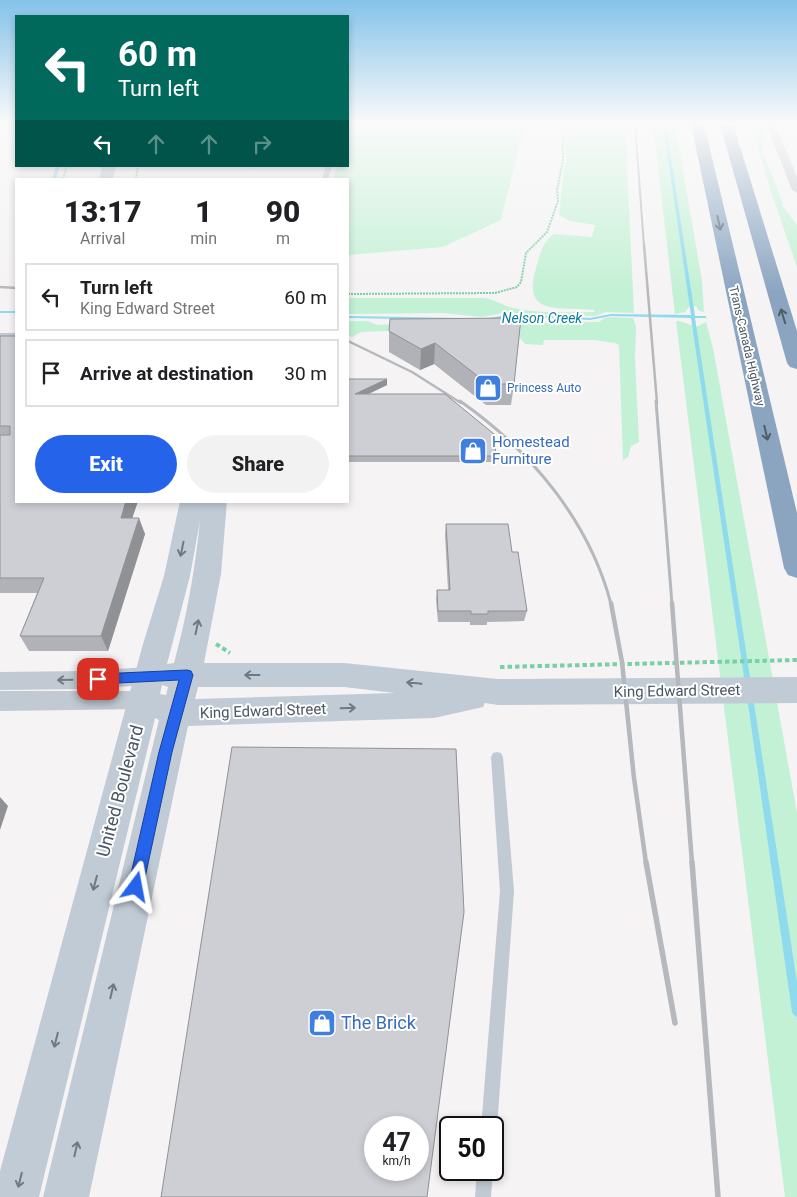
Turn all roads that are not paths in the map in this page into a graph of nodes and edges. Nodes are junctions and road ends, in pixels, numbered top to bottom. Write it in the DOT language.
graph roads {
  1 [pos="709,180"];
  2 [pos="742,180"];
  3 [pos="745,180"];
  4 [pos="746,194"];
  5 [pos="0,335"];
  6 [pos="15,335"];
  7 [pos="797,363"];
  8 [pos="192,503"];
  9 [pos="215,503"];
  10 [pos="797,568"];
  11 [pos="187,675"];
  12 [pos="498,680"];
  13 [pos="0,681"];
  14 [pos="146,688"];
  15 [pos="797,690"];
  16 [pos="0,701"];
  17 [pos="177,713"];
  18 [pos="497,758"];
  19 [pos="490,1116"];
  20 [pos="484,1181"];
  21 [pos="16,1197"];
  22 [pos="66,1197"];
  23 [pos="483,1197"];
  1 -- 10 [label="highway, Trans-Canada Highway, one-way"];
  2 -- 4 [label="highway"];
  3 -- 4 [label="highway"];
  7 -- 4 [label="highway, one-way"];
  5 -- 6 [label="lane"];
  8 -- 14 [label="main road, United Boulevard, one-way"];
  11 -- 9 [label="main road, one-way"];
  12 -- 11 [label="main road, King Edward Street, one-way"];
  11 -- 14 [label="main road, King Edward Street"];
  11 -- 17 [label="main road"];
  12 -- 15 [label="main road, King Edward Street"];
  17 -- 12 [label="main road, King Edward Street, one-way"];
  14 -- 13 [label="street, King Edward Street, one-way"];
  14 -- 16 [label="street, King Edward Street"];
  14 -- 17 [label="main road, King Edward Street"];
  14 -- 21 [label="main road, United Boulevard, one-way"];
  22 -- 17 [label="main road, one-way"];
  18 -- 19 [label="lane"];
  20 -- 23 [label="lane"];
}
